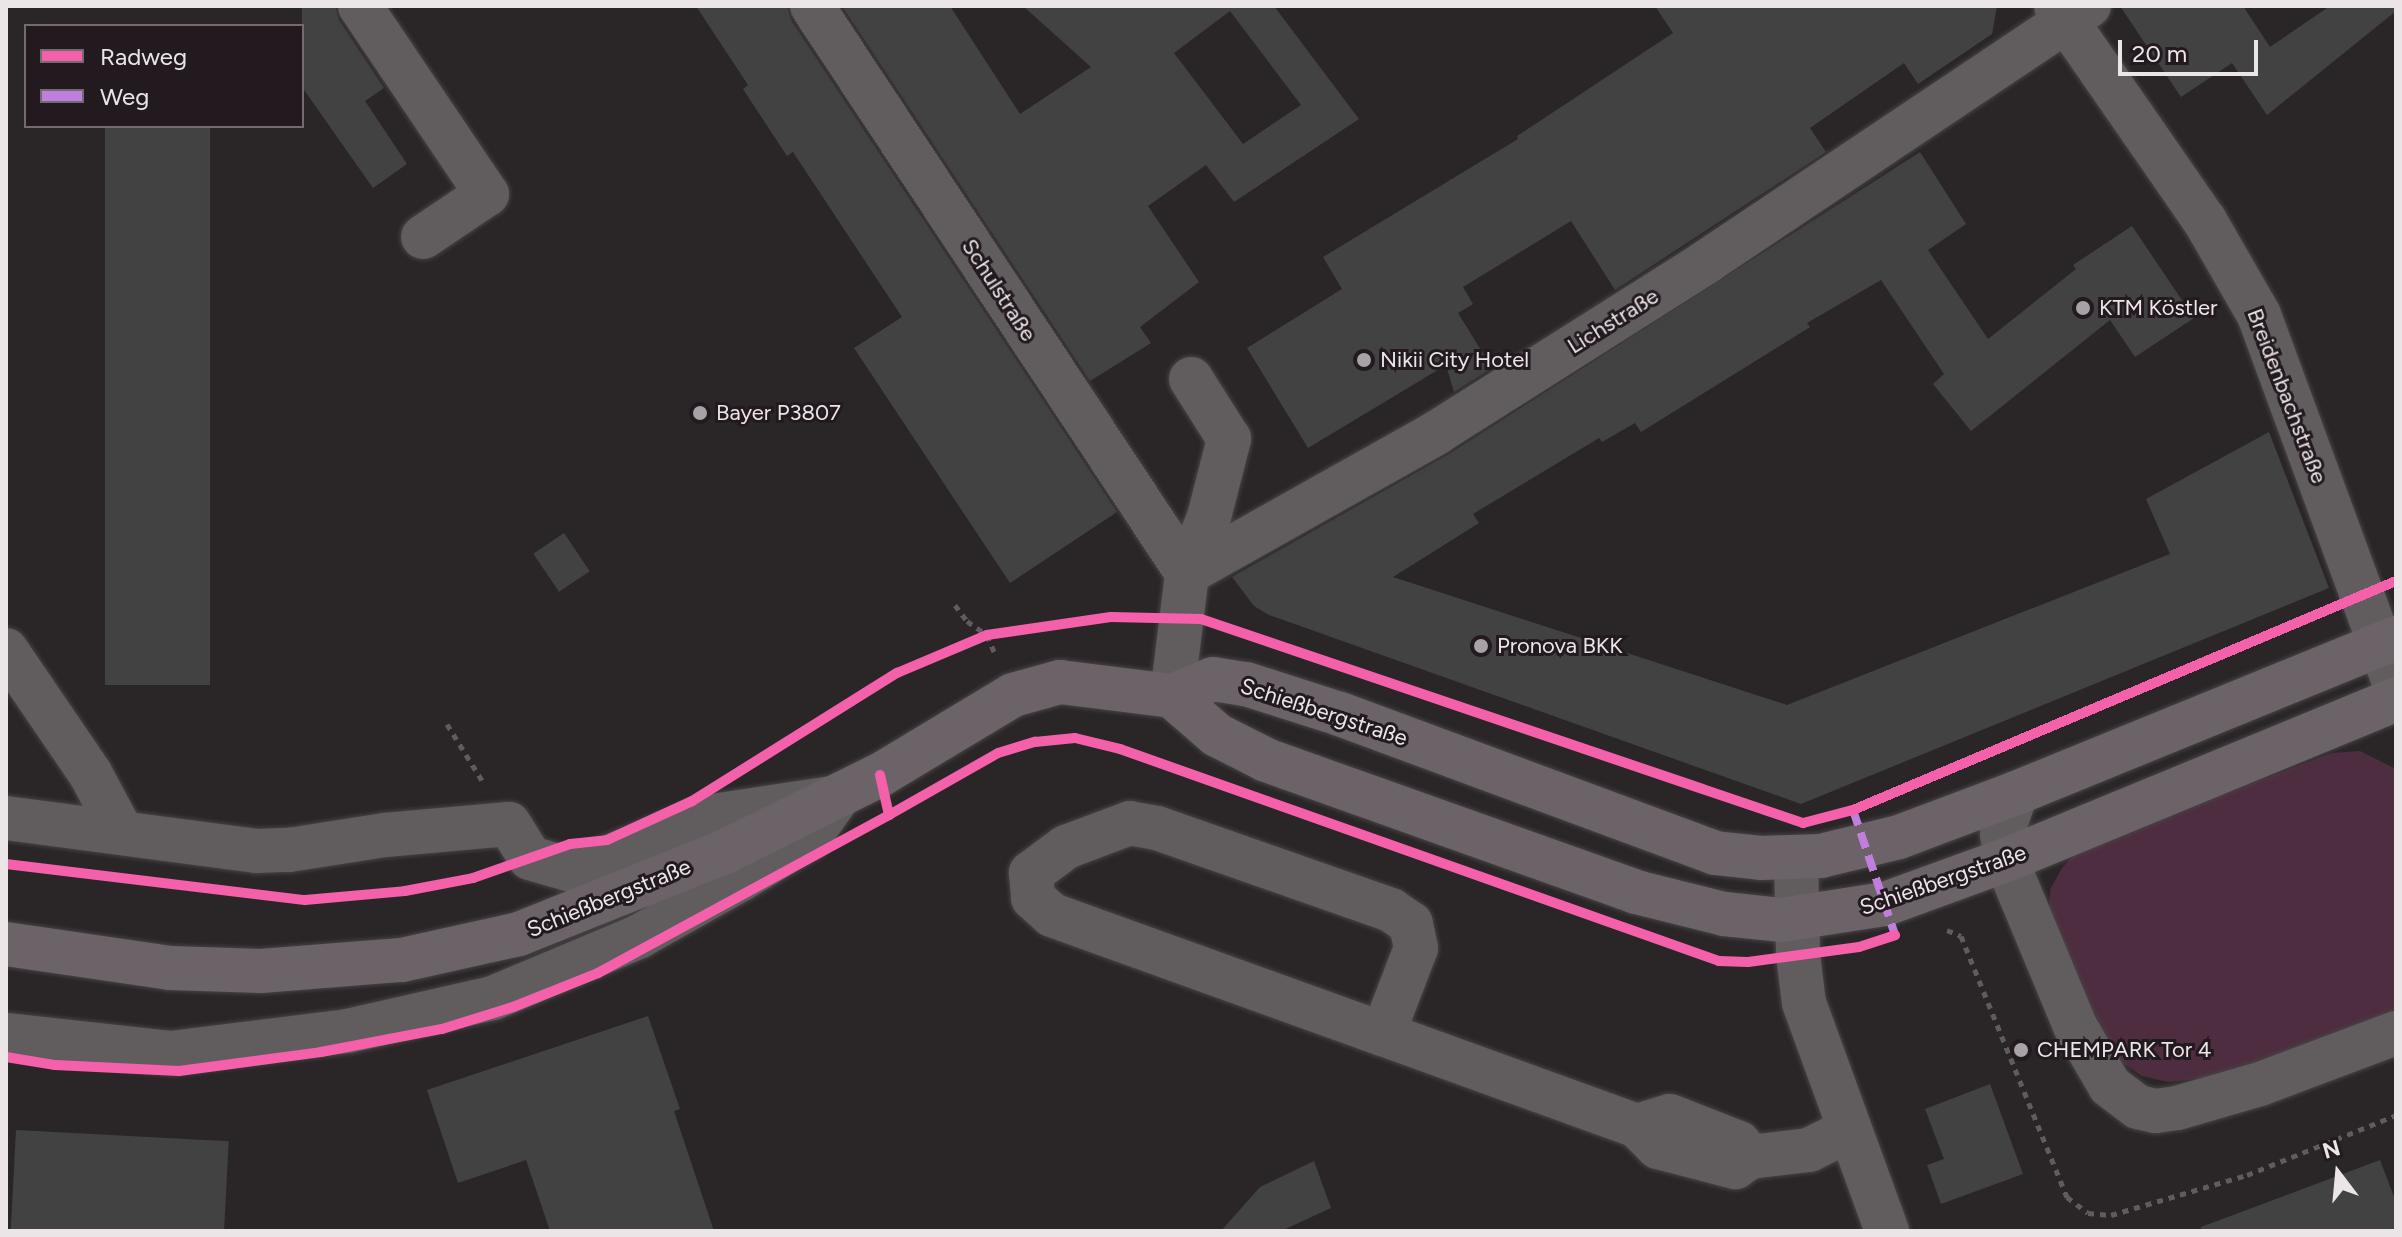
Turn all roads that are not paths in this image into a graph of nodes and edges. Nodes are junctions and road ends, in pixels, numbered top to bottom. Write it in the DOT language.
graph roads {
  1 [pos="360,6"];
  2 [pos="812,6"];
  3 [pos="2071,11"];
  4 [pos="423,237"];
  5 [pos="1191,379"];
  6 [pos="1187,573"];
  7 [pos="2387,641"];
  8 [pos="6,650"];
  9 [pos="2396,687"];
  10 [pos="1172,696"];
  11 [pos="2396,699"];
  12 [pos="2016,793"];
  13 [pos="838,797"];
  14 [pos="6,818"];
  15 [pos="121,831"];
  16 [pos="1796,858"];
  17 [pos="2006,860"];
  18 [pos="1797,919"];
  19 [pos="6,944"];
  20 [pos="2396,1033"];
  21 [pos="1383,1034"];
  22 [pos="6,1035"];
  23 [pos="1849,1130"];
  24 [pos="1887,1231"];
  1 -- 4 [label="street"];
  2 -- 6 [label="street, Schulstraße"];
  3 -- 6 [label="street, Lichstraße"];
  3 -- 7 [label="street, Breidenbachstraße"];
  5 -- 6 [label="street"];
  6 -- 10 [label="street"];
  7 -- 9 [label="street, Breidenbachstraße"];
  7 -- 12 [label="main road, Schießbergstraße"];
  8 -- 15 [label="street"];
  10 -- 13 [label="main road, Schießbergstraße"];
  10 -- 16 [label="main road, Schießbergstraße"];
  10 -- 18 [label="main road, Schießbergstraße"];
  11 -- 17 [label="main road, Schießbergstraße"];
  12 -- 16 [label="main road, Schießbergstraße"];
  12 -- 17 [label="street"];
  13 -- 15 [label="street"];
  13 -- 19 [label="main road, Schießbergstraße"];
  13 -- 22 [label="street"];
  14 -- 15 [label="street"];
  16 -- 18 [label="street"];
  17 -- 18 [label="main road, Schießbergstraße"];
  17 -- 20 [label="street"];
  18 -- 23 [label="street"];
  21 -- 21 [label="street"];
  21 -- 23 [label="street"];
  23 -- 24 [label="street"];
}
